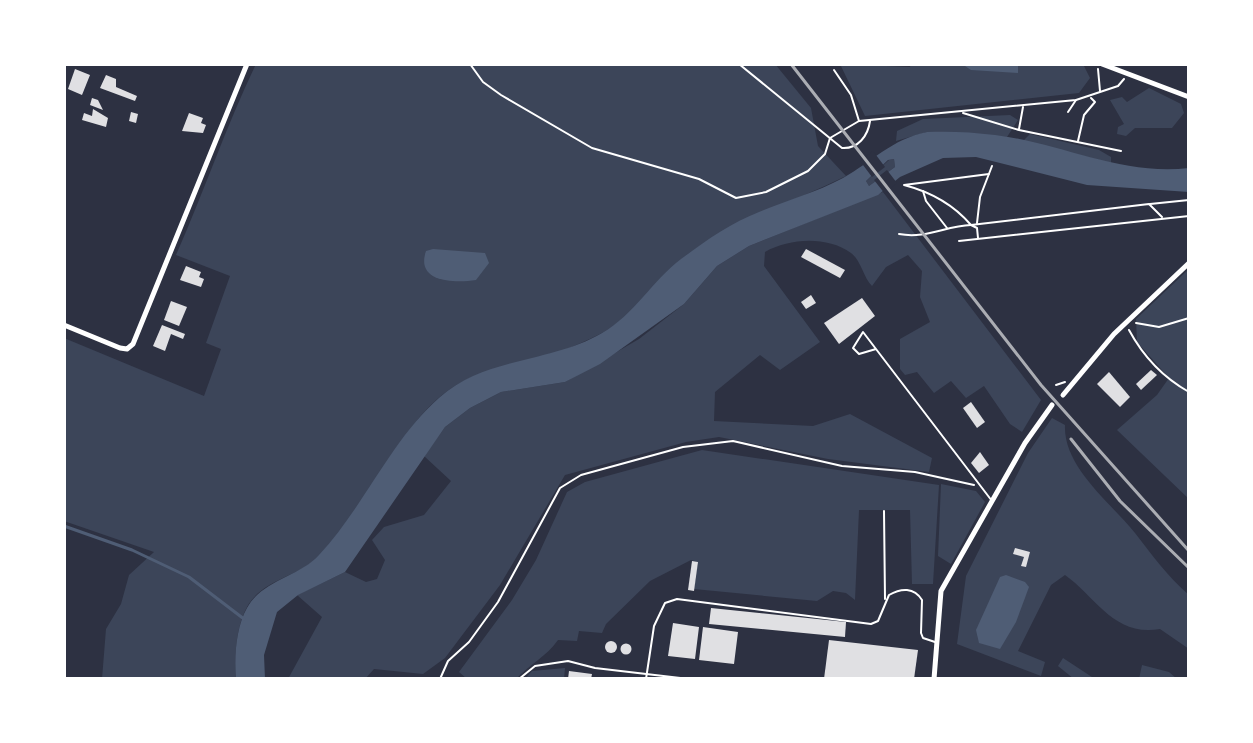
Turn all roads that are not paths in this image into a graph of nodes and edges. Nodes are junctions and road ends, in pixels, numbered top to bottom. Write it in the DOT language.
graph roads {
  1 [pos="247,64"];
  2 [pos="1100,64"];
  3 [pos="1188,95"];
  4 [pos="1189,263"];
  5 [pos="64,325"];
  6 [pos="876,349"];
  7 [pos="1063,395"];
  8 [pos="1052,405"];
  9 [pos="993,502"];
  10 [pos="884,511"];
  11 [pos="885,600"];
  12 [pos="937,642"];
  13 [pos="647,674"];
  14 [pos="519,679"];
  15 [pos="646,679"];
  16 [pos="689,679"];
  17 [pos="934,679"];
  1 -- 5 [label="street"];
  2 -- 3 [label="street"];
  4 -- 7 [label="street"];
  6 -- 6 [label="lane"];
  6 -- 9 [label="lane"];
  8 -- 9 [label="street"];
  9 -- 12 [label="street"];
  10 -- 11 [label="lane"];
  11 -- 12 [label="lane"];
  11 -- 13 [label="lane"];
  12 -- 17 [label="street"];
  13 -- 14 [label="lane"];
  13 -- 15 [label="lane"];
  13 -- 16 [label="lane"];
}
